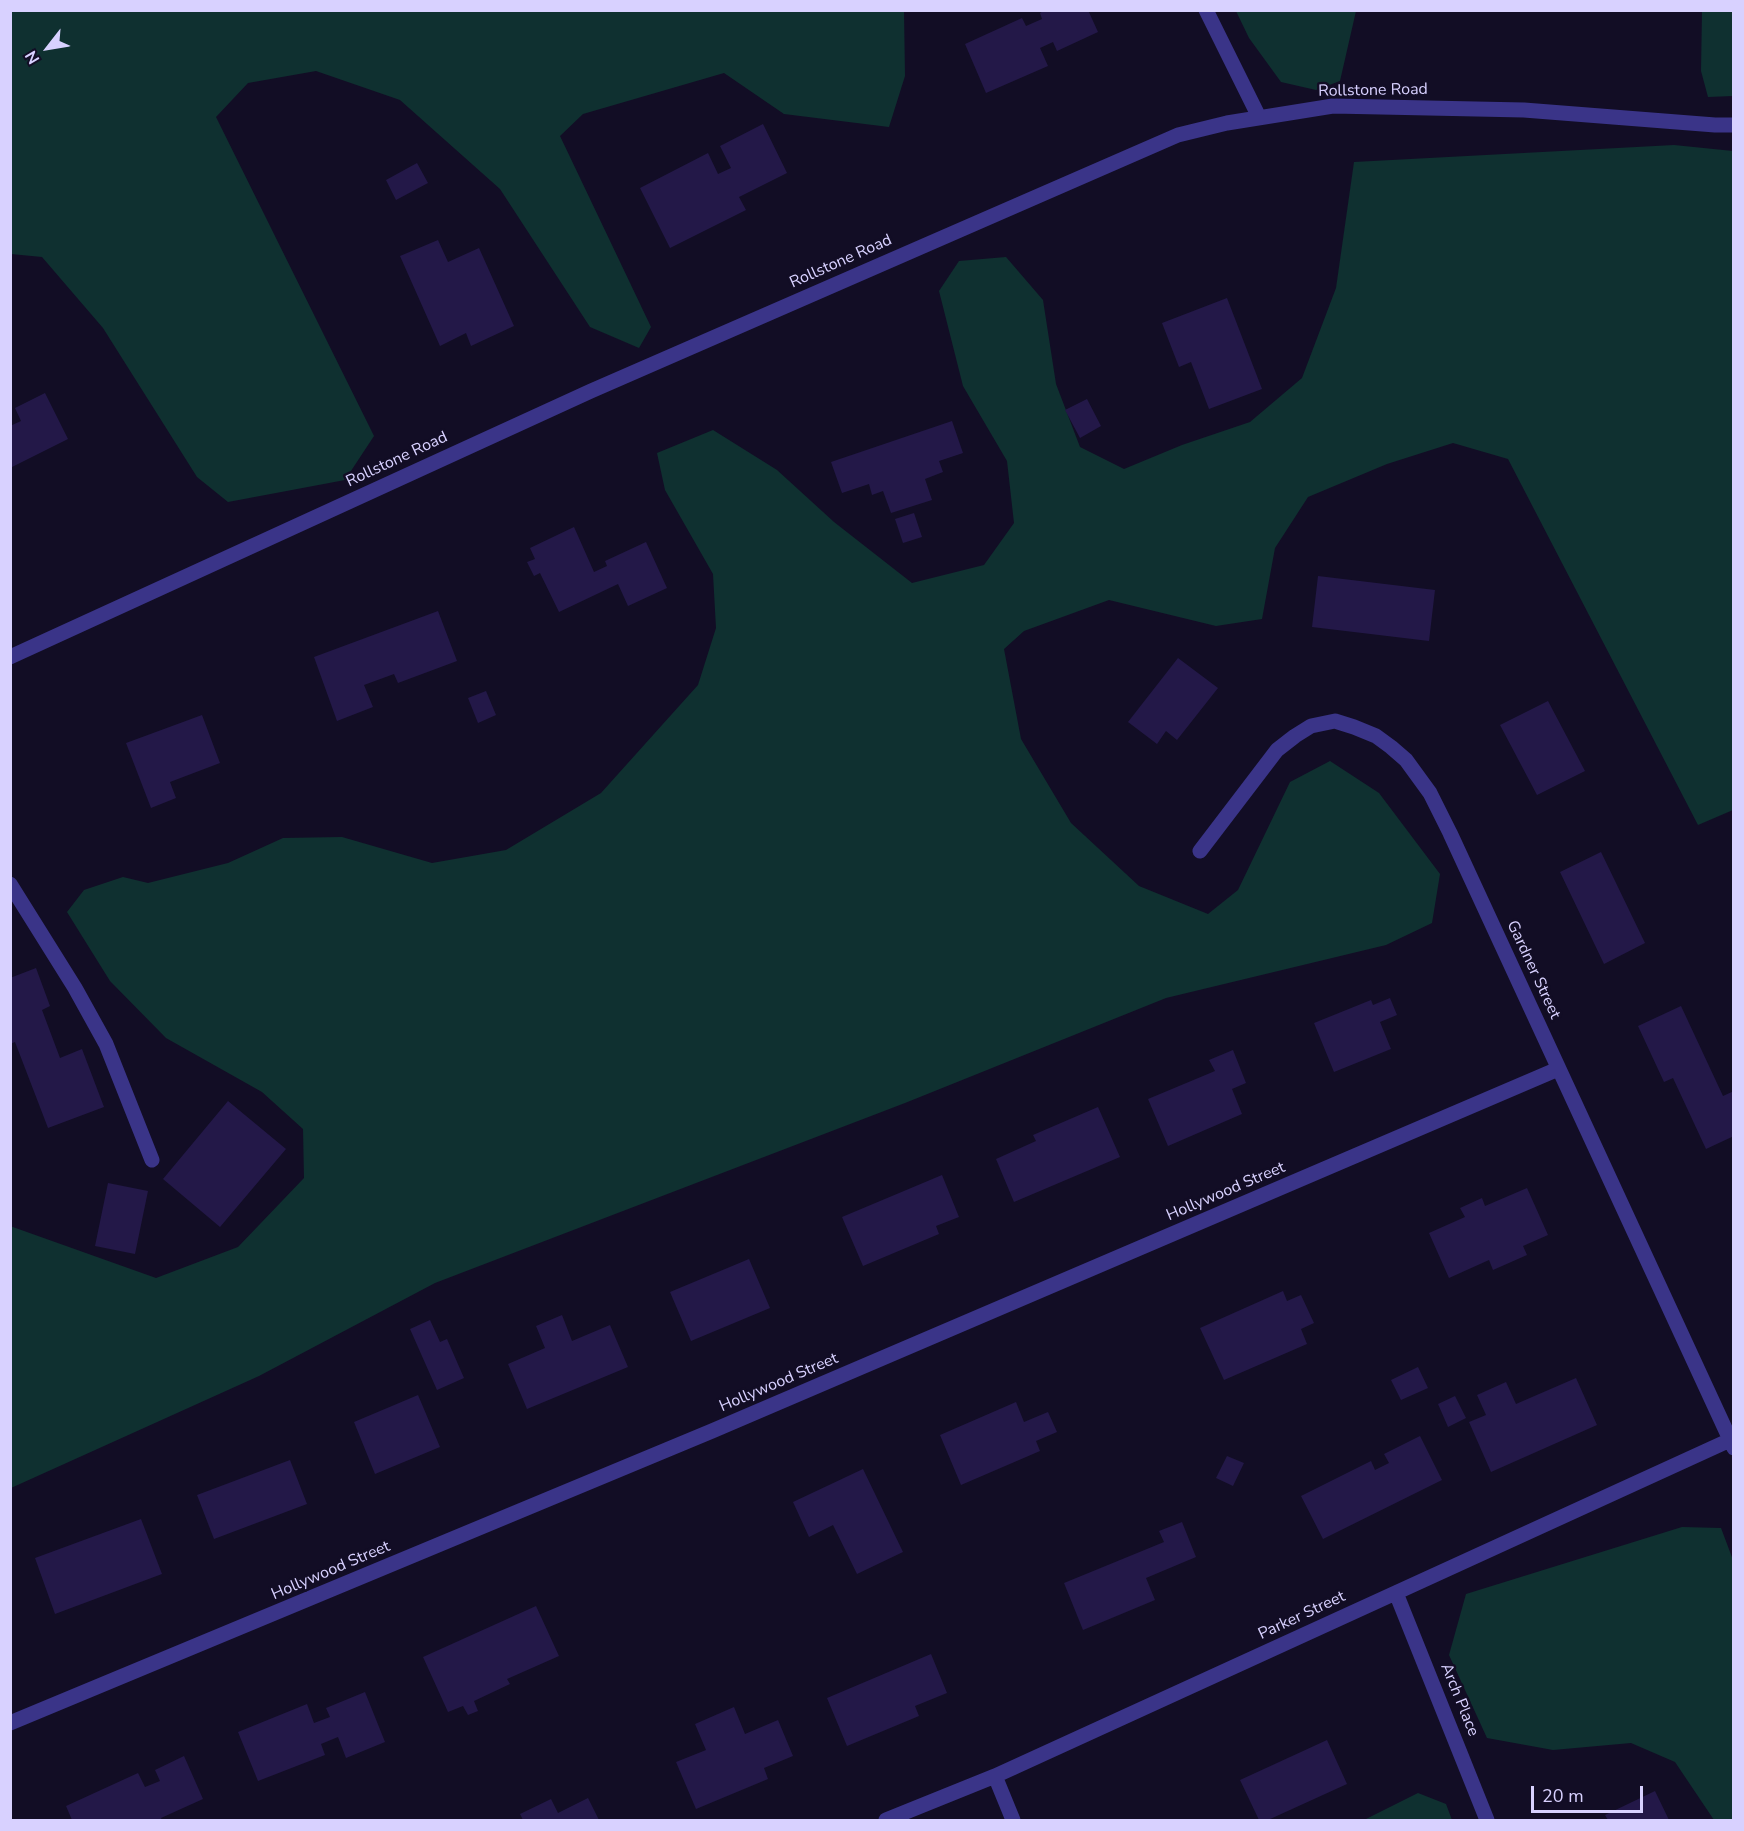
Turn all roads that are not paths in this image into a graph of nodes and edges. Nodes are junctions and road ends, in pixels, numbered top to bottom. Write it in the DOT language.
graph roads {
  1 [pos="1206,10"];
  2 [pos="1259,117"];
  3 [pos="1734,125"];
  4 [pos="10,657"];
  5 [pos="1200,850"];
  6 [pos="10,884"];
  7 [pos="1558,1069"];
  8 [pos="152,1160"];
  9 [pos="1732,1444"];
  10 [pos="1396,1593"];
  11 [pos="10,1723"];
  12 [pos="995,1776"];
  13 [pos="886,1821"];
  14 [pos="1013,1821"];
  15 [pos="1487,1821"];
  1 -- 2 [label="street"];
  2 -- 3 [label="street, Rollstone Road"];
  2 -- 4 [label="street, Rollstone Road"];
  5 -- 7 [label="street, Gardner Street"];
  6 -- 8 [label="street"];
  7 -- 9 [label="street, Gardner Street"];
  7 -- 11 [label="street, Hollywood Street"];
  9 -- 10 [label="street, Parker Street"];
  10 -- 12 [label="street, Parker Street"];
  10 -- 15 [label="street, Arch Place"];
  12 -- 13 [label="street, Parker Street"];
  12 -- 14 [label="street"];
}
